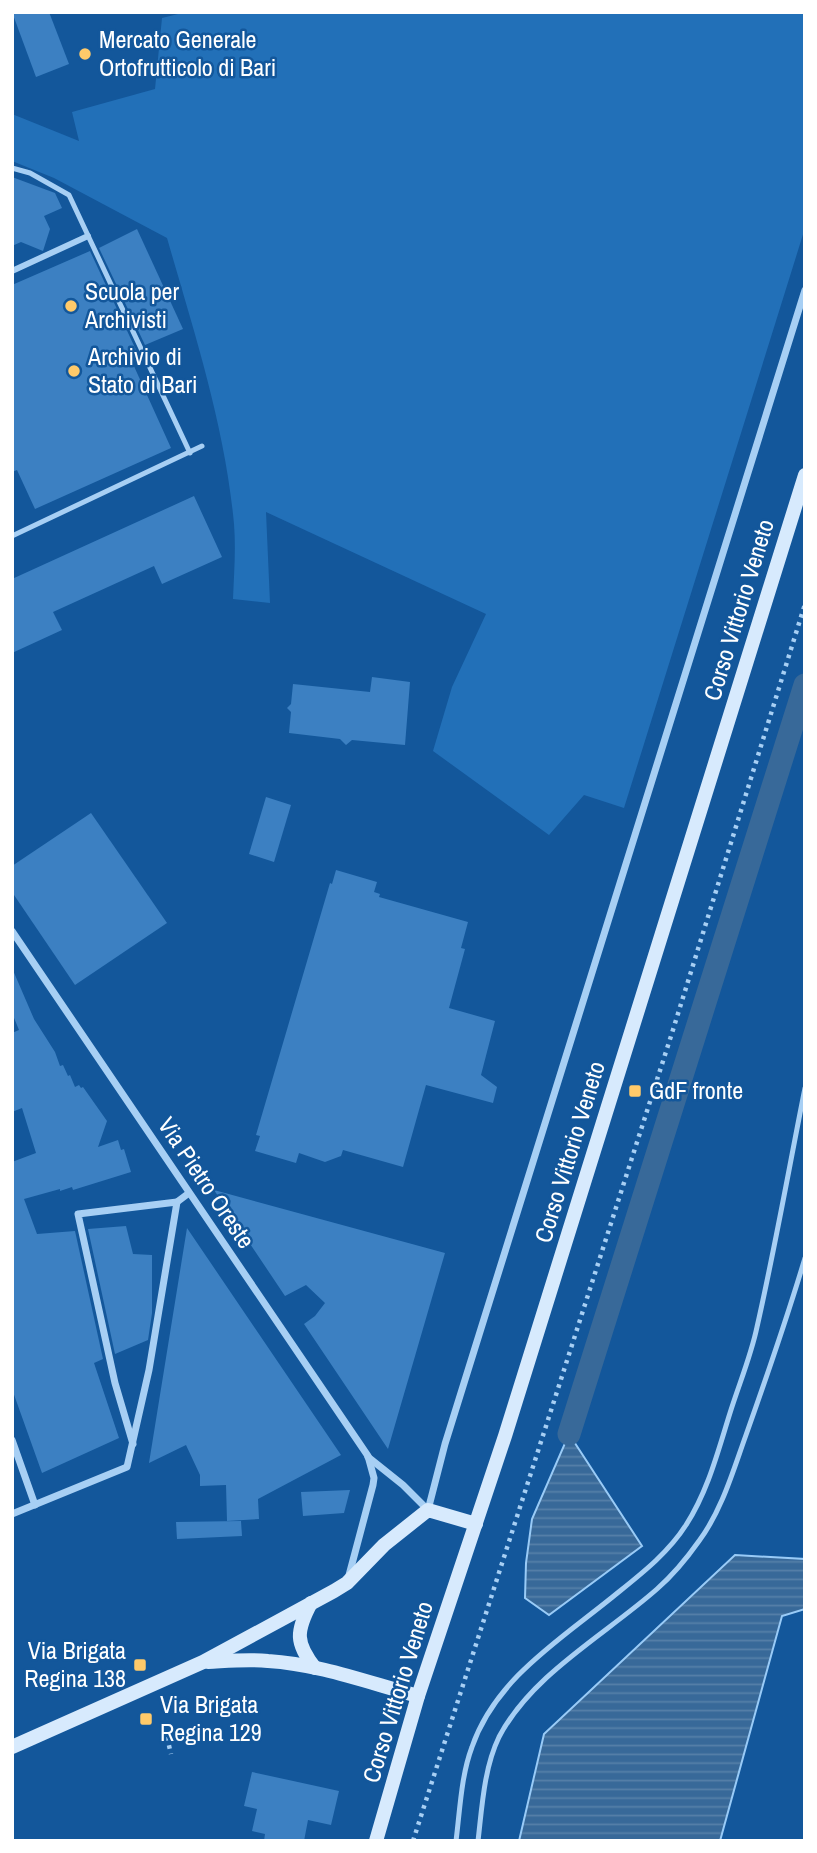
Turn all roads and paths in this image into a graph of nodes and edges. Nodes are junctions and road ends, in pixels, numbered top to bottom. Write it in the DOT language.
graph roads {
  1 [pos="12,168"];
  2 [pos="88,236"];
  3 [pos="12,271"];
  4 [pos="805,290"];
  5 [pos="202,446"];
  6 [pos="190,453"];
  7 [pos="805,475"];
  8 [pos="12,536"];
  9 [pos="805,604"];
  10 [pos="12,930"];
  11 [pos="805,1088"];
  12 [pos="189,1193"];
  13 [pos="177,1202"];
  14 [pos="805,1258"];
  15 [pos="12,1440"];
  16 [pos="133,1445"];
  17 [pos="368,1456"];
  18 [pos="35,1505"];
  19 [pos="428,1510"];
  20 [pos="12,1514"];
  21 [pos="475,1524"];
  22 [pos="347,1583"];
  23 [pos="311,1603"];
  24 [pos="203,1662"];
  25 [pos="315,1668"];
  26 [pos="418,1696"];
  27 [pos="167,1737"];
  28 [pos="12,1747"];
  29 [pos="171,1754"];
  30 [pos="376,1841"];
  31 [pos="413,1841"];
  32 [pos="456,1841"];
  33 [pos="478,1841"];
  1 -- 2 [label="lane"];
  2 -- 3 [label="street"];
  2 -- 6 [label="lane"];
  4 -- 19 [label="street, Corso Vittorio Veneto"];
  5 -- 6 [label="lane"];
  6 -- 8 [label="lane"];
  7 -- 21 [label="main road, Corso Vittorio Veneto"];
  9 -- 31 [label="path"];
  10 -- 12 [label="street, Via Pietro Oreste"];
  11 -- 32 [label="lane"];
  12 -- 13 [label="street"];
  12 -- 17 [label="street, Via Pietro Oreste"];
  13 -- 16 [label="street"];
  13 -- 16 [label="street"];
  14 -- 33 [label="lane"];
  15 -- 18 [label="street"];
  16 -- 18 [label="street"];
  17 -- 19 [label="street, Via Pietro Oreste"];
  17 -- 22 [label="street, Via Pietro Oreste"];
  18 -- 20 [label="street"];
  19 -- 21 [label="main road"];
  19 -- 22 [label="main road"];
  21 -- 26 [label="main road, Corso Vittorio Veneto"];
  22 -- 23 [label="main road"];
  23 -- 24 [label="main road"];
  23 -- 25 [label="main road"];
  24 -- 25 [label="main road"];
  24 -- 28 [label="main road"];
  25 -- 26 [label="main road"];
  26 -- 30 [label="main road, Corso Vittorio Veneto"];
  27 -- 29 [label="path"];
}
